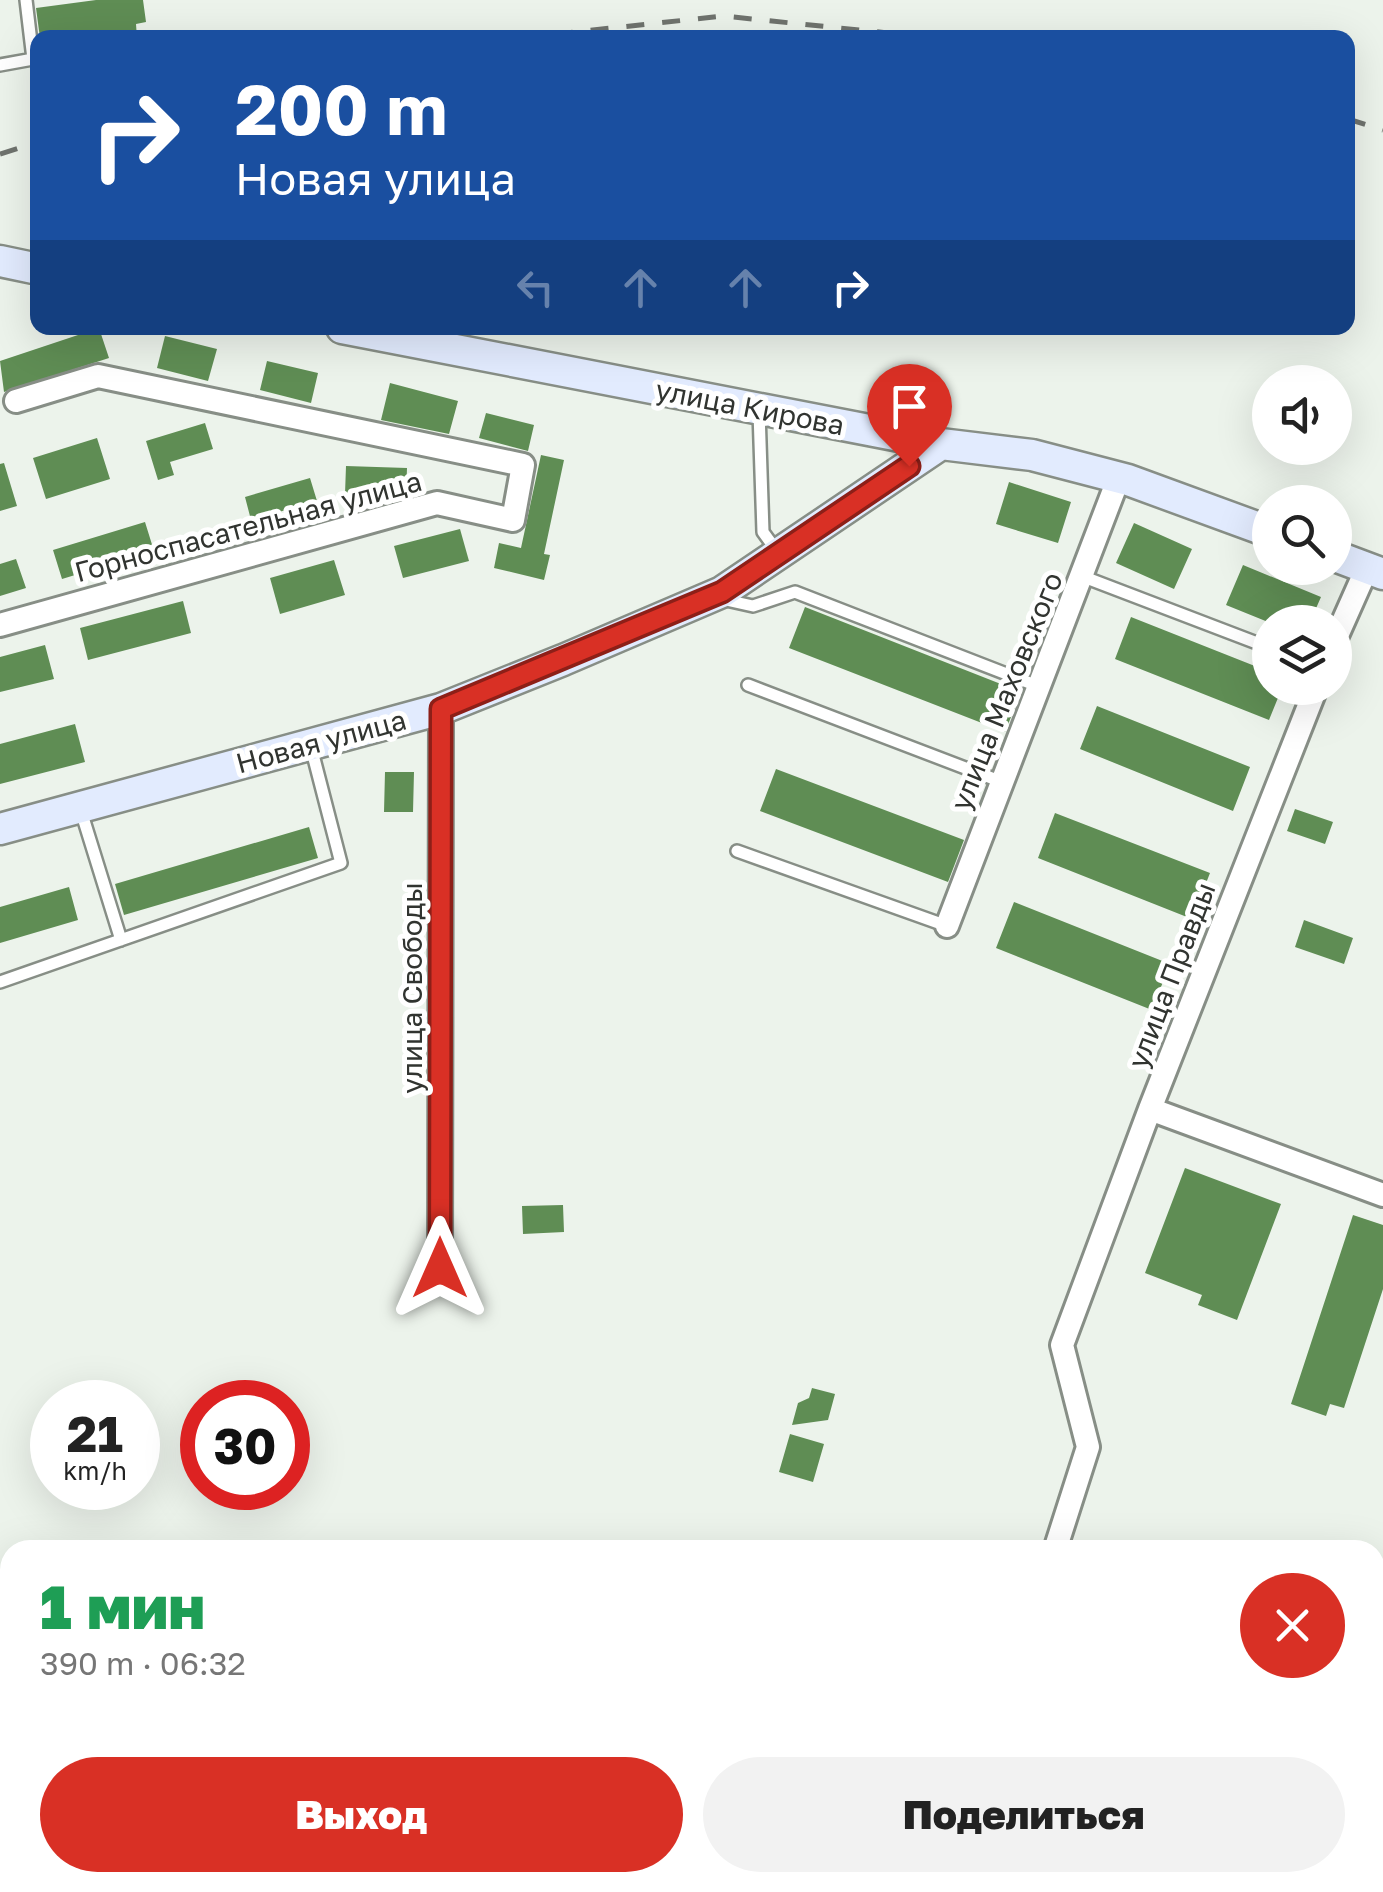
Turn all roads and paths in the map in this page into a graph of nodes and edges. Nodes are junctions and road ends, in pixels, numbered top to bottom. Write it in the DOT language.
graph roads {
  1 [pos="26,0"];
  2 [pos="30,30"];
  3 [pos="30,60"];
  4 [pos="0,65"];
  5 [pos="0,261"];
  6 [pos="30,267"];
  7 [pos="378,335"];
  8 [pos="16,401"];
  9 [pos="759,408"];
  10 [pos="941,444"];
  11 [pos="1118,477"];
  12 [pos="1252,525"];
  13 [pos="779,554"];
  14 [pos="1375,571"];
  15 [pos="1084,577"];
  16 [pos="722,592"];
  17 [pos="1352,611"];
  18 [pos="0,625"];
  19 [pos="1252,641"];
  20 [pos="748,685"];
  21 [pos="1040,687"];
  22 [pos="1309,705"];
  23 [pos="441,709"];
  24 [pos="310,744"];
  25 [pos="1002,782"];
  26 [pos="79,807"];
  27 [pos="0,830"];
  28 [pos="737,851"];
  29 [pos="947,926"];
  30 [pos="121,940"];
  31 [pos="0,982"];
  32 [pos="1150,1109"];
  33 [pos="1383,1195"];
  34 [pos="440,1268"];
  35 [pos="1057,1540"];
  1 -- 2 [label="lane"];
  3 -- 4 [label="lane"];
  5 -- 6 [label="main road"];
  7 -- 9 [label="main road, улица Кирова"];
  8 -- 18 [label="street, Горноспасательная улица"];
  9 -- 10 [label="main road, улица Кирова"];
  9 -- 13 [label="lane"];
  10 -- 11 [label="main road, улица Кирова"];
  10 -- 13 [label="main road, Новая улица"];
  11 -- 12 [label="main road, улица Кирова"];
  11 -- 15 [label="street, улица Маховского"];
  13 -- 16 [label="main road, Новая улица"];
  14 -- 17 [label="street"];
  15 -- 19 [label="lane"];
  15 -- 21 [label="street, улица Маховского"];
  16 -- 21 [label="lane"];
  16 -- 23 [label="main road, Новая улица"];
  20 -- 25 [label="lane"];
  21 -- 25 [label="street, улица Маховского"];
  22 -- 32 [label="street, улица Правды"];
  23 -- 24 [label="main road, Новая улица"];
  23 -- 34 [label="street, улица Свободы"];
  24 -- 26 [label="main road, Новая улица"];
  24 -- 30 [label="lane"];
  25 -- 29 [label="street, улица Маховского"];
  26 -- 27 [label="main road, Новая улица"];
  26 -- 30 [label="lane"];
  28 -- 29 [label="lane"];
  30 -- 31 [label="lane"];
  32 -- 33 [label="street, улица Правды"];
  32 -- 35 [label="street"];
}
